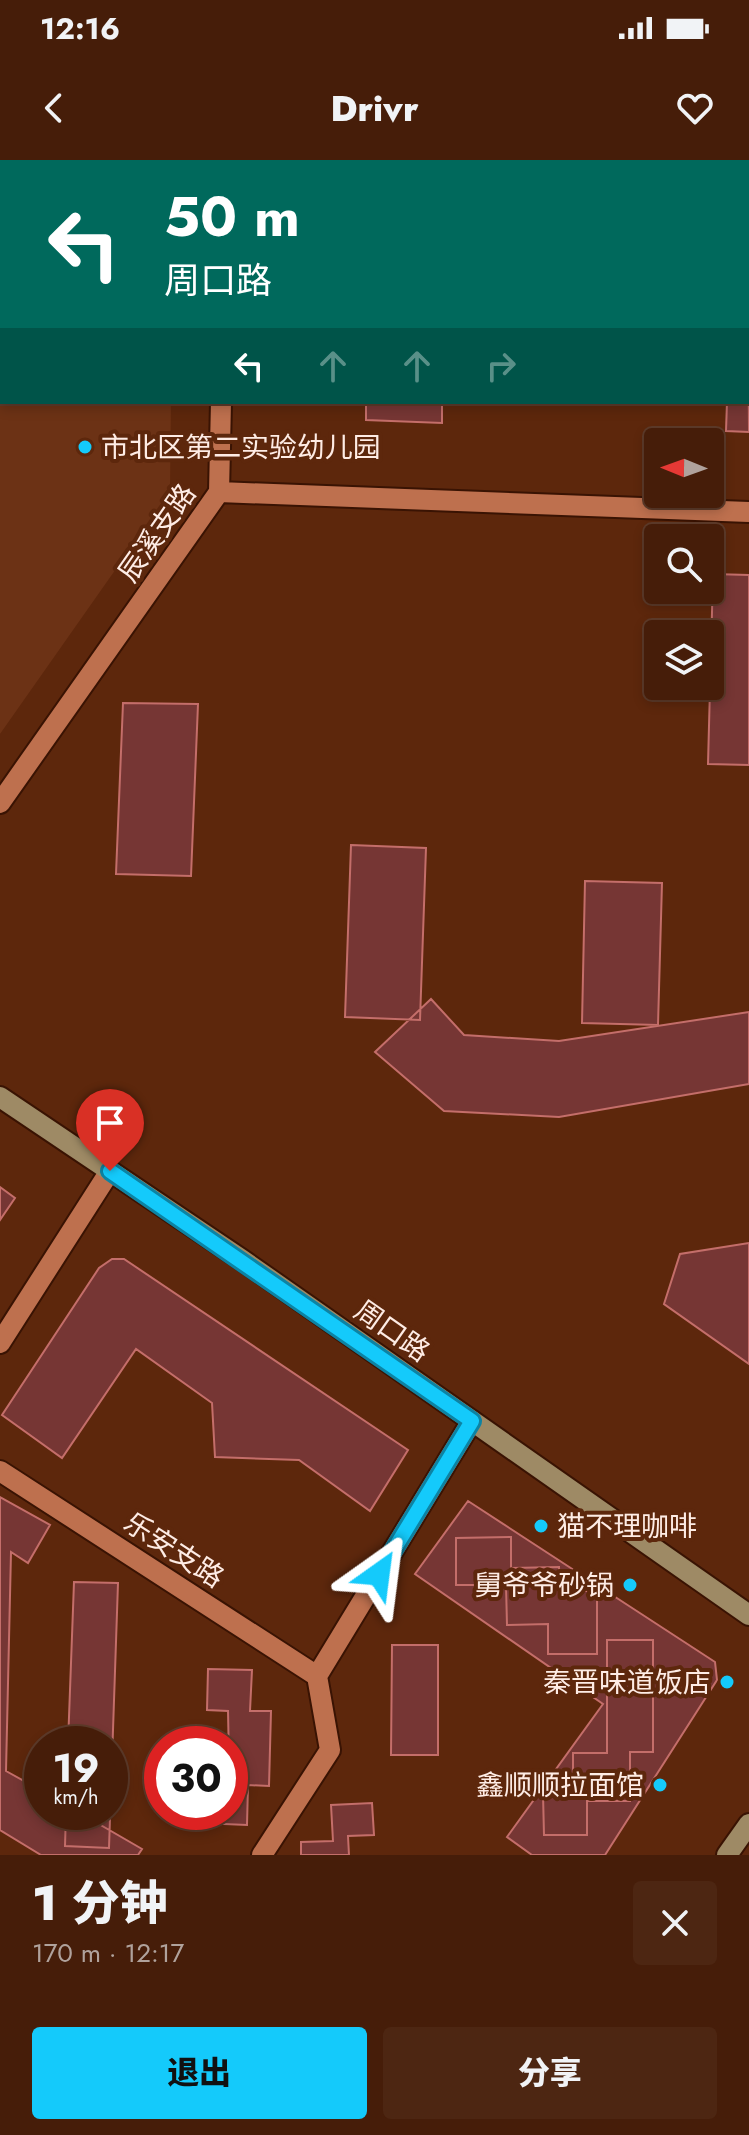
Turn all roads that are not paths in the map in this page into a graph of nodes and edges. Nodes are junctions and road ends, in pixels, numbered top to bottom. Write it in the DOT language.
graph roads {
  1 [pos="221,404"];
  2 [pos="219,492"];
  3 [pos="749,512"];
  4 [pos="0,803"];
  5 [pos="0,1097"];
  6 [pos="110,1171"];
  7 [pos="0,1343"];
  8 [pos="472,1421"];
  9 [pos="0,1471"];
  10 [pos="749,1615"];
  11 [pos="317,1676"];
  12 [pos="749,1824"];
  13 [pos="262,1855"];
  14 [pos="727,1855"];
  1 -- 2 [label="street"];
  2 -- 3 [label="street, 辰溪支路"];
  2 -- 4 [label="street, 辰溪支路"];
  5 -- 6 [label="main road, 周口路"];
  6 -- 7 [label="street"];
  6 -- 8 [label="main road, 周口路"];
  8 -- 10 [label="main road, 周口路"];
  8 -- 11 [label="street"];
  9 -- 11 [label="street, 乐安支路"];
  11 -- 13 [label="street"];
  12 -- 14 [label="main road"];
}
